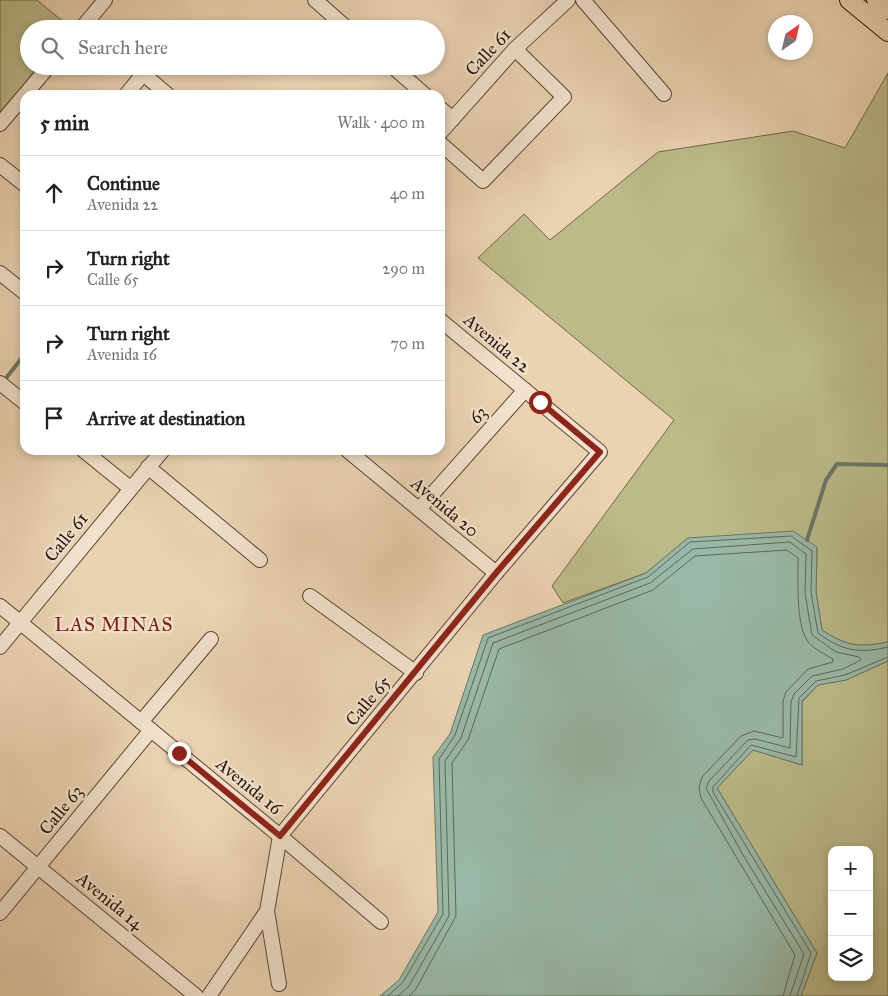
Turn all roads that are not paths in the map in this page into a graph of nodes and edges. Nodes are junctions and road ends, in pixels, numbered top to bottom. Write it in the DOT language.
graph roads {
  1 [pos="106,0"];
  2 [pos="568,0"];
  3 [pos="583,0"];
  4 [pos="849,0"];
  5 [pos="319,1"];
  6 [pos="882,8"];
  7 [pos="90,20"];
  8 [pos="339,20"];
  9 [pos="888,32"];
  10 [pos="515,48"];
  11 [pos="43,75"];
  12 [pos="136,75"];
  13 [pos="144,75"];
  14 [pos="402,75"];
  15 [pos="33,90"];
  16 [pos="128,90"];
  17 [pos="162,90"];
  18 [pos="419,90"];
  19 [pos="664,94"];
  20 [pos="20,109"];
  21 [pos="445,113"];
  22 [pos="452,119"];
  23 [pos="0,124"];
  24 [pos="445,127"];
  25 [pos="445,147"];
  26 [pos="0,165"];
  27 [pos="20,181"];
  28 [pos="0,273"];
  29 [pos="20,289"];
  30 [pos="445,324"];
  31 [pos="5,387"];
  32 [pos="525,390"];
  33 [pos="20,399"];
  34 [pos="600,452"];
  35 [pos="89,455"];
  36 [pos="158,455"];
  37 [pos="353,455"];
  38 [pos="148,467"];
  39 [pos="130,488"];
  40 [pos="419,509"];
  41 [pos="260,560"];
  42 [pos="496,573"];
  43 [pos="310,596"];
  44 [pos="0,606"];
  45 [pos="20,623"];
  46 [pos="211,639"];
  47 [pos="0,648"];
  48 [pos="416,673"];
  49 [pos="146,726"];
  50 [pos="0,836"];
  51 [pos="280,836"];
  52 [pos="39,868"];
  53 [pos="267,911"];
  54 [pos="0,913"];
  55 [pos="381,922"];
  56 [pos="279,984"];
  57 [pos="196,996"];
  58 [pos="210,996"];
  1 -- 7 [label="street"];
  2 -- 10 [label="street, Calle 61"];
  3 -- 19 [label="street"];
  4 -- 6 [label="main road"];
  5 -- 8 [label="street"];
  6 -- 9 [label="main road"];
  10 -- 22 [label="street, Calle 61"];
  10 -- 25 [label="street"];
  11 -- 15 [label="street"];
  12 -- 16 [label="street"];
  13 -- 17 [label="street"];
  14 -- 18 [label="street"];
  20 -- 23 [label="street"];
  21 -- 22 [label="street"];
  22 -- 24 [label="street, Calle 61"];
  26 -- 27 [label="street"];
  28 -- 29 [label="street"];
  30 -- 32 [label="street, Avenida 22"];
  31 -- 33 [label="street"];
  32 -- 34 [label="street, Avenida 22"];
  32 -- 40 [label="street, 63"];
  34 -- 42 [label="street, Calle 65"];
  35 -- 39 [label="street"];
  36 -- 38 [label="street, Calle 61"];
  37 -- 40 [label="street, Avenida 20"];
  38 -- 39 [label="street, Calle 61"];
  38 -- 41 [label="street"];
  39 -- 45 [label="street, Calle 61"];
  40 -- 42 [label="street, Avenida 20"];
  42 -- 48 [label="street, Calle 65"];
  43 -- 48 [label="street"];
  44 -- 45 [label="street, Avenida 16"];
  45 -- 47 [label="street, Calle 61"];
  45 -- 49 [label="street, Avenida 16"];
  46 -- 49 [label="street, Calle 63"];
  48 -- 51 [label="street, Calle 65"];
  49 -- 51 [label="street, Avenida 16"];
  49 -- 52 [label="street, Calle 63"];
  50 -- 52 [label="street, Avenida 14"];
  51 -- 53 [label="street"];
  51 -- 55 [label="street, Avenida 16"];
  52 -- 54 [label="street, Calle 63"];
  52 -- 57 [label="street, Avenida 14"];
  53 -- 56 [label="street"];
  53 -- 58 [label="street"];
}
